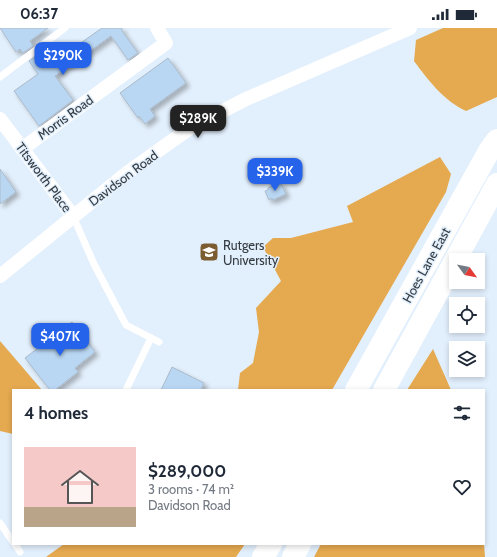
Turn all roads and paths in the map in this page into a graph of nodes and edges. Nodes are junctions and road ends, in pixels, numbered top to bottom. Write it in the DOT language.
graph roads {
  1 [pos="65,28"];
  2 [pos="157,28"];
  3 [pos="410,28"];
  4 [pos="0,77"];
  5 [pos="0,119"];
  6 [pos="497,140"];
  7 [pos="22,149"];
  8 [pos="497,184"];
  9 [pos="73,216"];
  10 [pos="0,276"];
  11 [pos="151,338"];
  12 [pos="159,342"];
  13 [pos="126,389"];
  14 [pos="357,389"];
  15 [pos="385,389"];
  16 [pos="0,523"];
  17 [pos="12,540"];
  18 [pos="15,545"];
  19 [pos="270,545"];
  20 [pos="299,545"];
  21 [pos="20,552"];
  22 [pos="263,557"];
  23 [pos="293,557"];
  1 -- 4 [label="lane"];
  2 -- 7 [label="street, Morris Road"];
  3 -- 9 [label="street, Davidson Road"];
  5 -- 7 [label="street, Titsworth Place"];
  6 -- 14 [label="highway, Hoes Lane East"];
  7 -- 9 [label="street, Titsworth Place"];
  8 -- 15 [label="highway, Hoes Lane East"];
  9 -- 10 [label="street, Davidson Road"];
  9 -- 11 [label="lane"];
  11 -- 12 [label="lane"];
  11 -- 13 [label="lane"];
  16 -- 17 [label="lane"];
  18 -- 21 [label="lane"];
  19 -- 22 [label="highway"];
  20 -- 23 [label="highway"];
}
